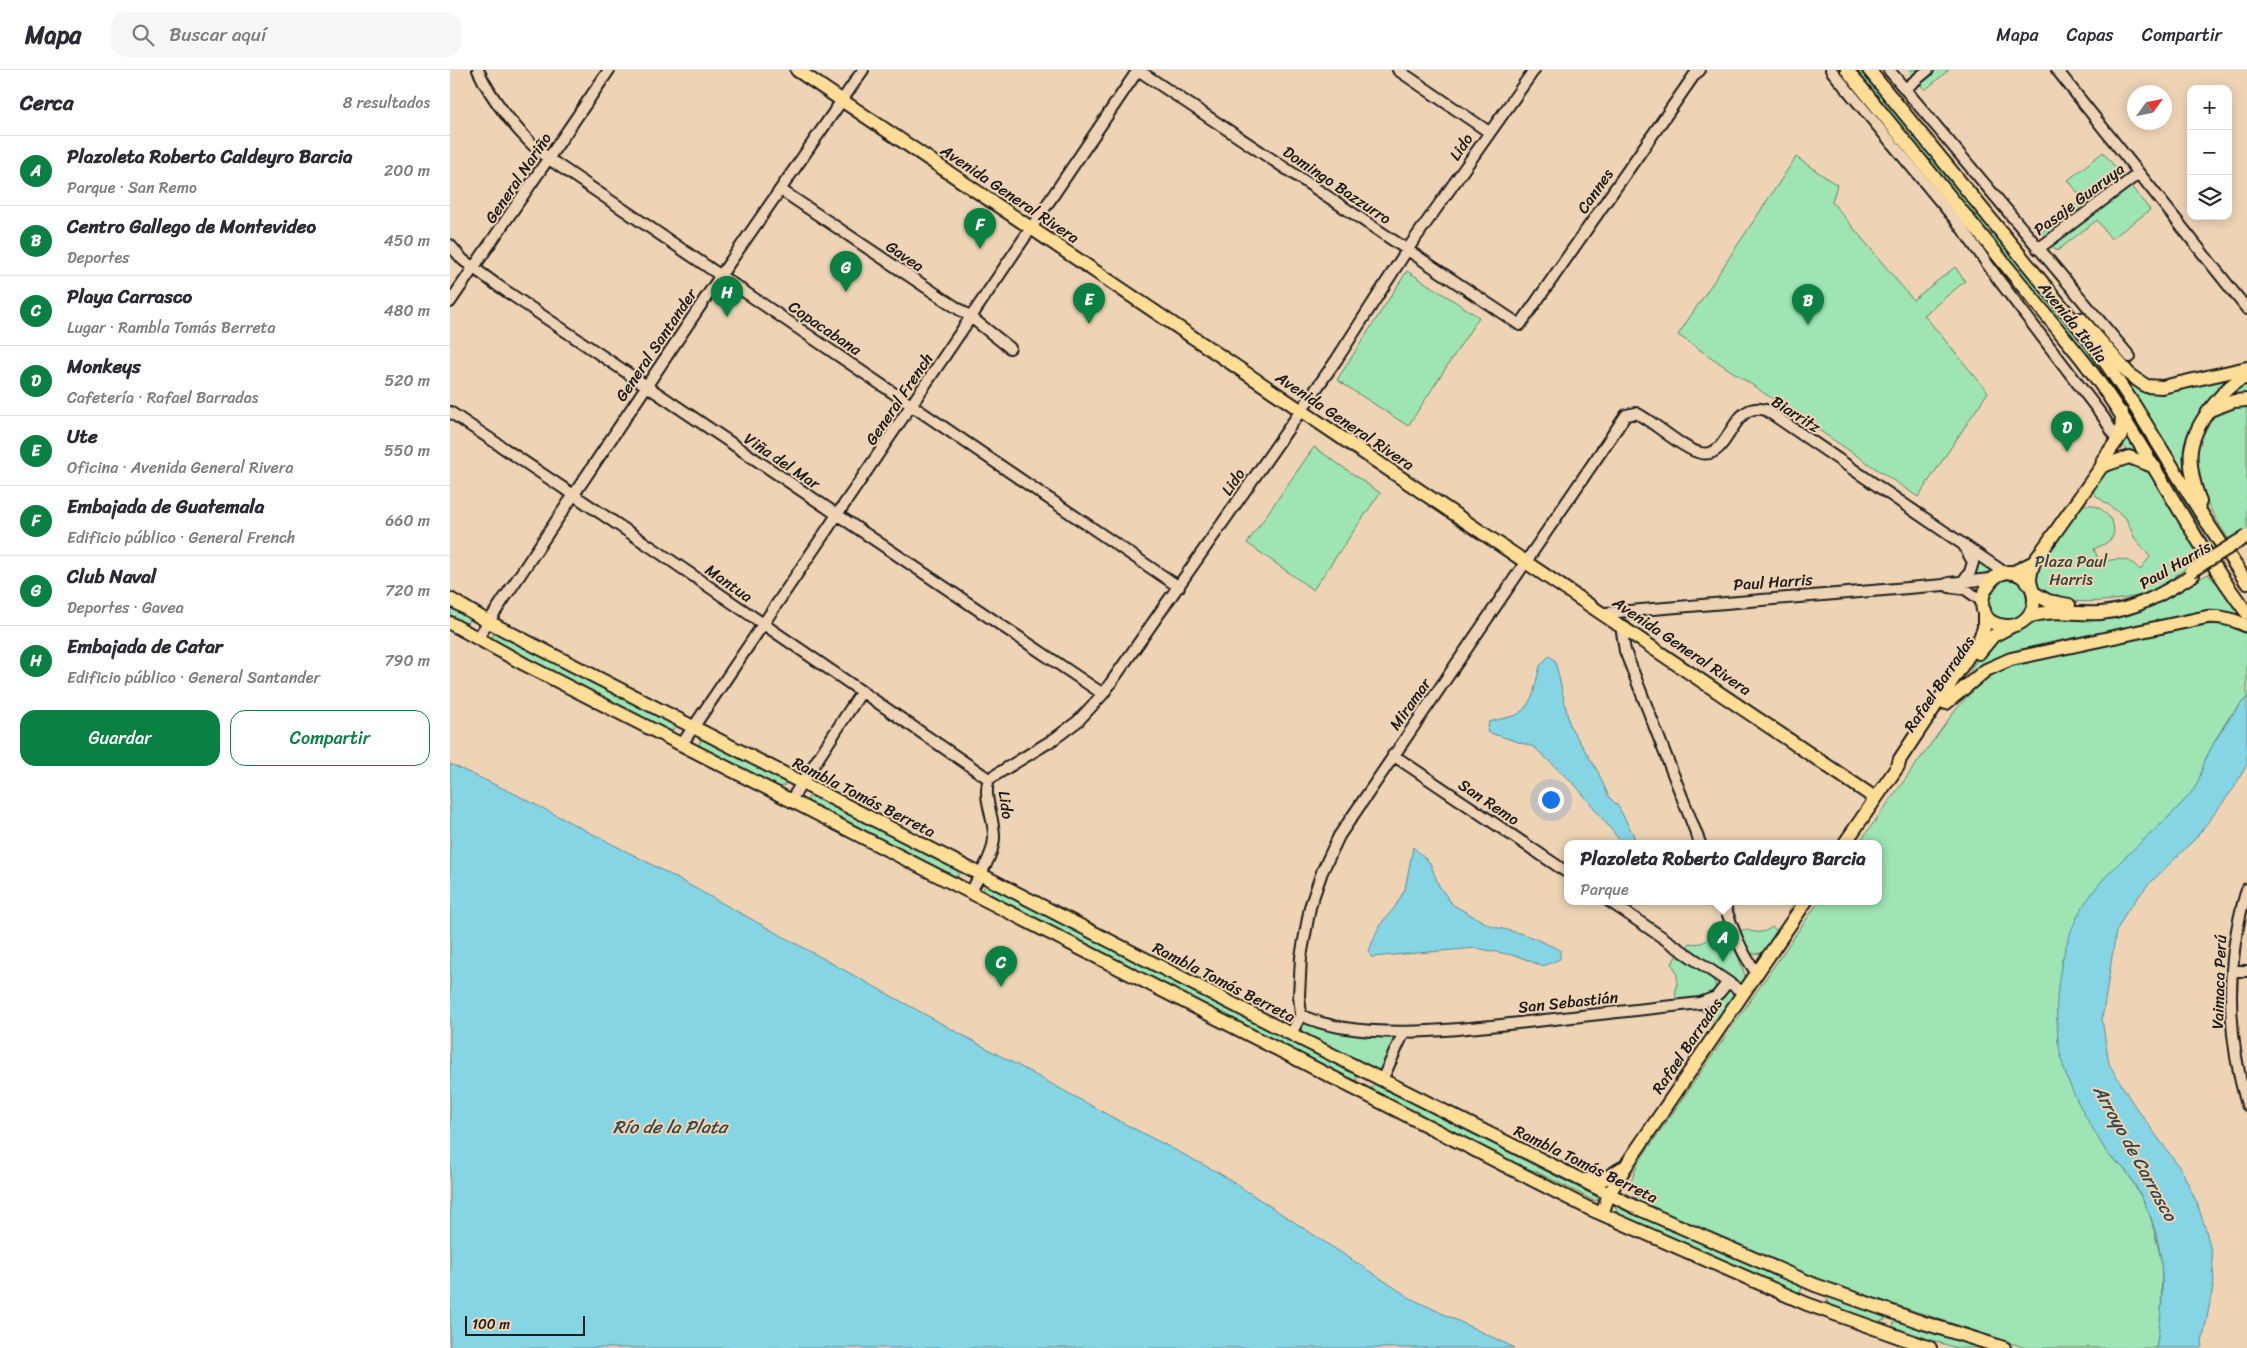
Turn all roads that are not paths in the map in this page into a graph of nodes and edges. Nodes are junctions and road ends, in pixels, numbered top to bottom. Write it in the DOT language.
graph roads {
  1 [pos="478,70"];
  2 [pos="609,70"];
  3 [pos="797,70"];
  4 [pos="863,70"];
  5 [pos="1138,70"];
  6 [pos="1398,70"];
  7 [pos="1534,70"];
  8 [pos="1831,70"];
  9 [pos="1847,70"];
  10 [pos="1869,70"];
  11 [pos="1888,70"];
  12 [pos="1928,70"];
  13 [pos="2057,70"];
  14 [pos="1697,71"];
  15 [pos="1905,89"];
  16 [pos="843,101"];
  17 [pos="1489,132"];
  18 [pos="549,159"];
  19 [pos="2138,174"];
  20 [pos="781,190"];
  21 [pos="1031,228"];
  22 [pos="450,245"];
  23 [pos="2038,249"];
  24 [pos="1407,250"];
  25 [pos="1986,250"];
  26 [pos="474,268"];
  27 [pos="722,275"];
  28 [pos="450,302"];
  29 [pos="2247,309"];
  30 [pos="2070,314"];
  31 [pos="972,318"];
  32 [pos="1520,324"];
  33 [pos="1010,348"];
  34 [pos="2130,358"];
  35 [pos="2247,368"];
  36 [pos="2247,377"];
  37 [pos="646,386"];
  38 [pos="2247,400"];
  39 [pos="912,406"];
  40 [pos="1300,410"];
  41 [pos="2208,411"];
  42 [pos="450,412"];
  43 [pos="2122,413"];
  44 [pos="1624,417"];
  45 [pos="2118,441"];
  46 [pos="2129,457"];
  47 [pos="2102,466"];
  48 [pos="2155,467"];
  49 [pos="572,496"];
  50 [pos="2201,513"];
  51 [pos="838,515"];
  52 [pos="2247,536"];
  53 [pos="1957,541"];
  54 [pos="2247,541"];
  55 [pos="1527,562"];
  56 [pos="2034,562"];
  57 [pos="2009,573"];
  58 [pos="2192,573"];
  59 [pos="1991,580"];
  60 [pos="1963,582"];
  61 [pos="2247,583"];
  62 [pos="1944,585"];
  63 [pos="1179,587"];
  64 [pos="2032,590"];
  65 [pos="450,599"];
  66 [pos="1983,606"];
  67 [pos="1605,613"];
  68 [pos="2247,613"];
  69 [pos="2028,617"];
  70 [pos="488,621"];
  71 [pos="450,623"];
  72 [pos="763,624"];
  73 [pos="1624,626"];
  74 [pos="2012,626"];
  75 [pos="2247,626"];
  76 [pos="477,639"];
  77 [pos="862,691"];
  78 [pos="1103,694"];
  79 [pos="1946,704"];
  80 [pos="693,728"];
  81 [pos="682,744"];
  82 [pos="1393,755"];
  83 [pos="1898,766"];
  84 [pos="990,779"];
  85 [pos="801,784"];
  86 [pos="1875,798"];
  87 [pos="791,800"];
  88 [pos="1699,840"];
  89 [pos="1847,840"];
  90 [pos="1564,870"];
  91 [pos="980,874"];
  92 [pos="2247,889"];
  93 [pos="971,892"];
  94 [pos="1615,905"];
  95 [pos="1725,905"];
  96 [pos="1803,905"];
  97 [pos="2232,971"];
  98 [pos="2247,971"];
  99 [pos="1757,973"];
  100 [pos="1728,982"];
  101 [pos="1744,993"];
  102 [pos="1301,1015"];
  103 [pos="1404,1032"];
  104 [pos="1291,1034"];
  105 [pos="1369,1074"];
  106 [pos="1382,1080"];
  107 [pos="1359,1092"];
  108 [pos="2247,1105"];
  109 [pos="1629,1160"];
  110 [pos="1509,1168"];
  111 [pos="1579,1179"];
  112 [pos="1609,1194"];
  113 [pos="1637,1208"];
  114 [pos="1602,1214"];
  115 [pos="1815,1285"];
  116 [pos="1807,1304"];
  117 [pos="1892,1312"];
  118 [pos="1886,1332"];
  119 [pos="1930,1348"];
  120 [pos="2004,1348"];
  1 -- 18 [label="street, Copacabana"];
  2 -- 18 [label="street, General Nariño"];
  3 -- 16 [label="main road, Avenida General Rivera"];
  4 -- 16 [label="street, General Santander"];
  5 -- 21 [label="street, General French"];
  5 -- 24 [label="street, Domingo Bazzurro"];
  6 -- 17 [label="street"];
  7 -- 17 [label="street, Lido"];
  8 -- 25 [label="street, Avenida Italia"];
  9 -- 25 [label="main road, Avenida Italia"];
  10 -- 30 [label="main road, Avenida Italia"];
  11 -- 15 [label="street, Avenida Italia"];
  12 -- 15 [label="street"];
  13 -- 19 [label="street"];
  14 -- 32 [label="street, Cannes"];
  15 -- 23 [label="street, Avenida Italia"];
  16 -- 20 [label="street, General Santander"];
  16 -- 21 [label="main road, Avenida General Rivera"];
  17 -- 24 [label="street, Lido"];
  18 -- 26 [label="street, General Nariño"];
  18 -- 27 [label="street, Copacabana"];
  19 -- 23 [label="street, Pasaje Guaruya"];
  19 -- 29 [label="street"];
  20 -- 27 [label="street, General Santander"];
  20 -- 31 [label="street, Gavea"];
  21 -- 31 [label="street, General French"];
  21 -- 40 [label="main road, Avenida General Rivera"];
  22 -- 26 [label="street, Viña del Mar"];
  23 -- 34 [label="street, Avenida Italia"];
  24 -- 32 [label="street, Domingo Bazzurro"];
  24 -- 40 [label="street, Lido"];
  25 -- 43 [label="main road, Avenida Italia"];
  25 -- 45 [label="street, Avenida Italia"];
  26 -- 28 [label="street, General Nariño"];
  26 -- 37 [label="street, Viña del Mar"];
  27 -- 37 [label="street, General Santander"];
  27 -- 39 [label="street, Copacabana"];
  30 -- 35 [label="main road"];
  30 -- 50 [label="main road, Avenida Italia"];
  31 -- 33 [label="street, Gavea"];
  31 -- 39 [label="street, General French"];
  36 -- 41 [label="main road"];
  37 -- 49 [label="street, General Santander"];
  37 -- 51 [label="street, Viña del Mar"];
  38 -- 41 [label="main road"];
  39 -- 51 [label="street, General French"];
  39 -- 63 [label="street, Copacabana"];
  40 -- 55 [label="main road, Avenida General Rivera"];
  40 -- 63 [label="street, Lido"];
  41 -- 50 [label="main road"];
  42 -- 49 [label="street, Mantua"];
  43 -- 45 [label="main road"];
  43 -- 48 [label="main road, Avenida Italia"];
  44 -- 53 [label="street, Biarritz"];
  44 -- 55 [label="street, Miramar"];
  45 -- 46 [label="main road"];
  45 -- 47 [label="main road"];
  46 -- 47 [label="main road"];
  46 -- 48 [label="main road"];
  47 -- 56 [label="main road"];
  48 -- 68 [label="main road, Avenida Italia"];
  49 -- 70 [label="street, General Santander"];
  49 -- 72 [label="street, Mantua"];
  50 -- 61 [label="main road, Avenida Italia"];
  51 -- 72 [label="street, General French"];
  51 -- 78 [label="street, Viña del Mar"];
  52 -- 58 [label="main road, Paul Harris, bridge"];
  53 -- 57 [label="street, Biarritz"];
  53 -- 60 [label="street, Biarritz"];
  54 -- 58 [label="main road, Paul Harris"];
  55 -- 67 [label="main road, Avenida General Rivera"];
  55 -- 82 [label="street, Miramar"];
  56 -- 57 [label="main road"];
  56 -- 64 [label="main road"];
  57 -- 59 [label="main road"];
  57 -- 64 [label="main road"];
  58 -- 64 [label="main road, Paul Harris"];
  58 -- 69 [label="main road, Paul Harris"];
  59 -- 60 [label="street, Paul Harris"];
  59 -- 66 [label="main road, Rafael Barradas"];
  60 -- 62 [label="street, Paul Harris"];
  62 -- 66 [label="street, Paul Harris"];
  62 -- 67 [label="street, Paul Harris"];
  63 -- 78 [label="street, Lido"];
  64 -- 69 [label="main road"];
  65 -- 70 [label="main road, Rambla Tomás Berreta"];
  66 -- 74 [label="main road"];
  66 -- 83 [label="main road, Rafael Barradas"];
  67 -- 73 [label="main road, Avenida General Rivera"];
  69 -- 74 [label="main road, Rafael Barradas"];
  70 -- 76 [label="street, General Santander"];
  70 -- 80 [label="main road, Rambla Tomás Berreta"];
  71 -- 76 [label="main road"];
  72 -- 77 [label="street, Mantua"];
  72 -- 80 [label="street, General French"];
  73 -- 86 [label="main road, Avenida General Rivera"];
  73 -- 88 [label="street"];
  74 -- 79 [label="main road, Rafael Barradas"];
  75 -- 79 [label="main road"];
  76 -- 81 [label="main road"];
  77 -- 84 [label="street, Mantua"];
  77 -- 85 [label="street"];
  78 -- 84 [label="street, Lido"];
  79 -- 83 [label="main road, Rafael Barradas"];
  80 -- 81 [label="street, General French"];
  80 -- 85 [label="main road, Rambla Tomás Berreta"];
  81 -- 87 [label="main road"];
  82 -- 90 [label="street, San Remo"];
  82 -- 102 [label="street, Miramar"];
  83 -- 86 [label="main road, Rafael Barradas"];
  84 -- 91 [label="street, Lido"];
  85 -- 87 [label="street"];
  85 -- 91 [label="main road, Rambla Tomás Berreta"];
  86 -- 89 [label="main road, Rafael Barradas"];
  87 -- 93 [label="main road"];
  91 -- 93 [label="street, Lido"];
  91 -- 104 [label="main road, Rambla Tomás Berreta"];
  92 -- 97 [label="street, Vaimaca Perú"];
  93 -- 107 [label="main road"];
  94 -- 100 [label="street"];
  95 -- 99 [label="street"];
  96 -- 99 [label="main road, Rafael Barradas"];
  97 -- 98 [label="street"];
  97 -- 108 [label="street, Vaimaca Perú"];
  99 -- 101 [label="main road, Rafael Barradas"];
  100 -- 101 [label="street"];
  100 -- 103 [label="street, San Sebastián"];
  101 -- 109 [label="main road, Rafael Barradas"];
  102 -- 103 [label="street, San Sebastián"];
  102 -- 104 [label="street"];
  103 -- 106 [label="street"];
  104 -- 105 [label="main road, Rambla Tomás Berreta"];
  105 -- 106 [label="main road, Rambla Tomás Berreta"];
  105 -- 107 [label="main road"];
  106 -- 111 [label="main road, Rambla Tomás Berreta"];
  107 -- 110 [label="main road"];
  109 -- 111 [label="main road"];
  109 -- 112 [label="main road, Rafael Barradas"];
  109 -- 113 [label="main road"];
  110 -- 112 [label="main road"];
  110 -- 114 [label="main road"];
  111 -- 112 [label="main road, Rambla Tomás Berreta"];
  112 -- 113 [label="main road, Rambla Tomás Berreta"];
  112 -- 114 [label="main road, Rafael Barradas"];
  113 -- 115 [label="main road, Rambla Tomás Berreta"];
  114 -- 116 [label="main road"];
  115 -- 116 [label="main road"];
  115 -- 117 [label="main road, Rambla Tomás Berreta"];
  116 -- 118 [label="main road"];
  117 -- 118 [label="main road"];
  117 -- 120 [label="main road, Rambla Tomás Berreta"];
  118 -- 119 [label="main road"];
}
